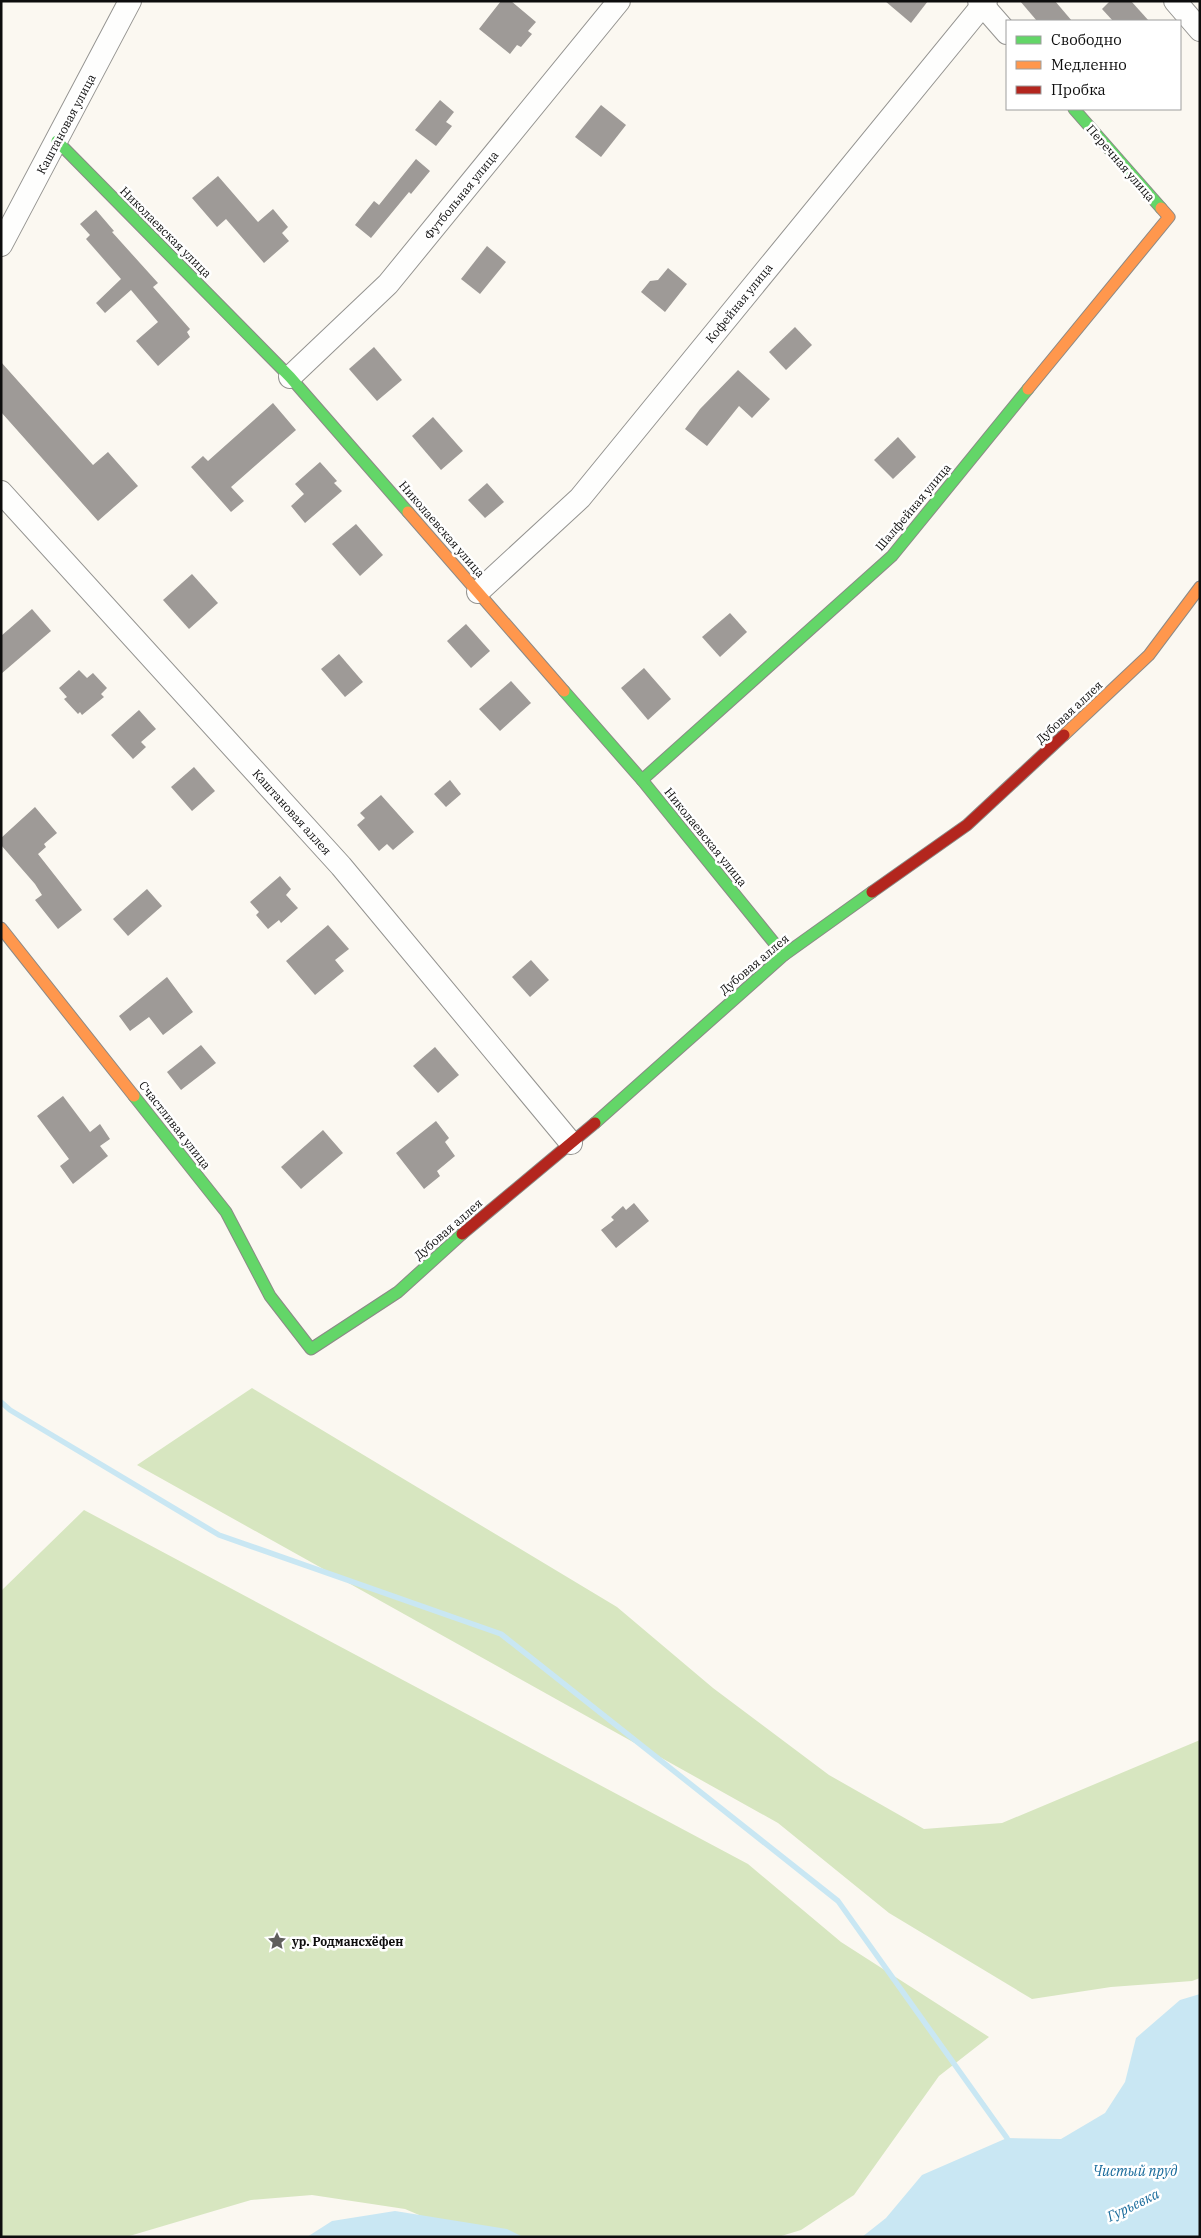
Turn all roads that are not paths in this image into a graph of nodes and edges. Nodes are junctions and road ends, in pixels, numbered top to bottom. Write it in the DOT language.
graph roads {
  1 [pos="130,1"];
  2 [pos="619,1"];
  3 [pos="1175,1"];
  4 [pos="983,3"];
  5 [pos="1200,30"];
  6 [pos="1006,33"];
  7 [pos="1075,110"];
  8 [pos="57,141"];
  9 [pos="1169,217"];
  10 [pos="1,245"];
  11 [pos="290,377"];
  12 [pos="1,492"];
  13 [pos="1200,587"];
  14 [pos="478,592"];
  15 [pos="642,780"];
  16 [pos="1,928"];
  17 [pos="784,955"];
  18 [pos="572,1143"];
  19 [pos="311,1349"];
  1 -- 8 [label="street, Каштановая улица"];
  2 -- 11 [label="street, Футбольная улица"];
  3 -- 5 [label="street"];
  4 -- 6 [label="street"];
  4 -- 14 [label="street, Кофейная улица"];
  7 -- 9 [label="street, Перечная улица"];
  8 -- 10 [label="street, Каштановая улица"];
  8 -- 11 [label="street, Николаевская улица"];
  9 -- 15 [label="street, Шалфейная улица"];
  11 -- 14 [label="street, Николаевская улица"];
  12 -- 18 [label="street, Каштановая аллея"];
  13 -- 17 [label="street, Дубовая аллея"];
  14 -- 15 [label="street, Николаевская улица"];
  15 -- 17 [label="street, Николаевская улица"];
  16 -- 19 [label="street, Счастливая улица"];
  17 -- 18 [label="street, Дубовая аллея"];
  18 -- 19 [label="street, Дубовая аллея"];
}
